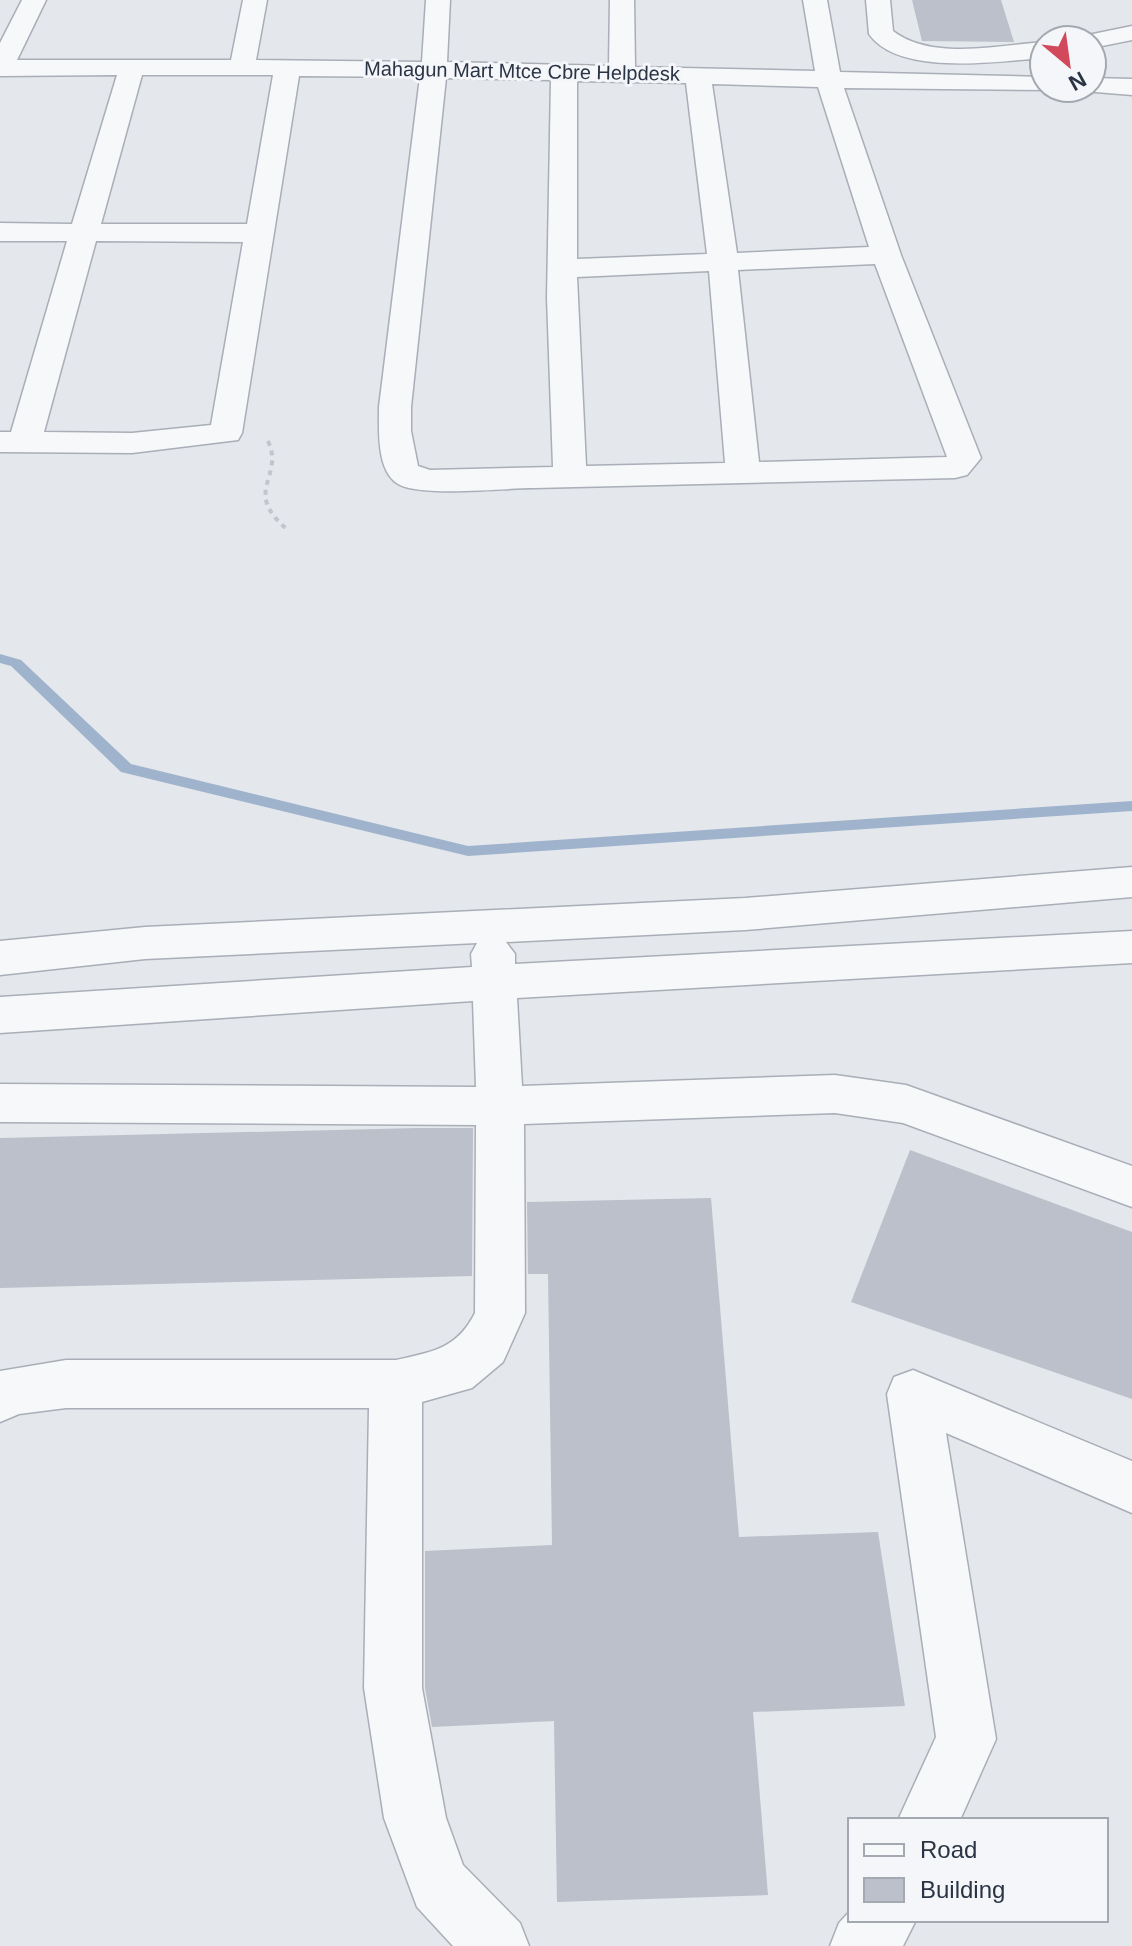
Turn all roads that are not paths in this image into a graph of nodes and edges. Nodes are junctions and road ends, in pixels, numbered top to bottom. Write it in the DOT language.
graph roads {
  1 [pos="34,0"];
  2 [pos="255,0"];
  3 [pos="438,0"];
  4 [pos="622,0"];
  5 [pos="815,0"];
  6 [pos="878,0"];
  7 [pos="1129,26"];
  8 [pos="1108,35"];
  9 [pos="1028,51"];
  10 [pos="132,66"];
  11 [pos="0,68"];
  12 [pos="242,68"];
  13 [pos="287,68"];
  14 [pos="434,70"];
  15 [pos="564,72"];
  16 [pos="622,73"];
  17 [pos="698,74"];
  18 [pos="829,80"];
  19 [pos="1028,85"];
  20 [pos="1108,86"];
  21 [pos="1132,87"];
  22 [pos="87,231"];
  23 [pos="0,232"];
  24 [pos="257,233"];
  25 [pos="886,255"];
  26 [pos="723,262"];
  27 [pos="562,269"];
  28 [pos="12,443"];
  29 [pos="743,472"];
  30 [pos="570,479"];
  31 [pos="1132,882"];
  32 [pos="490,927"];
  33 [pos="1132,947"];
  34 [pos="0,958"];
  35 [pos="496,982"];
  36 [pos="0,1015"];
  37 [pos="0,1103"];
  38 [pos="500,1106"];
  39 [pos="1132,1187"];
  40 [pos="396,1384"];
  41 [pos="0,1398"];
  42 [pos="1132,1487"];
  43 [pos="930,1818"];
  44 [pos="882,1922"];
  45 [pos="497,1946"];
  46 [pos="862,1946"];
  1 -- 11 [label="street"];
  2 -- 12 [label="street"];
  3 -- 14 [label="street"];
  4 -- 16 [label="street"];
  5 -- 18 [label="street"];
  6 -- 9 [label="street"];
  7 -- 8 [label="street"];
  10 -- 11 [label="street, Mahagun Mart Mtce Cbre Helpdesk"];
  10 -- 12 [label="street, Mahagun Mart Mtce Cbre Helpdesk"];
  10 -- 22 [label="street"];
  12 -- 13 [label="street, Mahagun Mart Mtce Cbre Helpdesk"];
  13 -- 14 [label="street, Mahagun Mart Mtce Cbre Helpdesk"];
  13 -- 24 [label="street"];
  14 -- 15 [label="street, Mahagun Mart Mtce Cbre Helpdesk"];
  14 -- 30 [label="street"];
  15 -- 16 [label="street, Mahagun Mart Mtce Cbre Helpdesk"];
  15 -- 27 [label="street"];
  16 -- 17 [label="street, Mahagun Mart Mtce Cbre Helpdesk"];
  17 -- 18 [label="street, Mahagun Mart Mtce Cbre Helpdesk"];
  17 -- 26 [label="street"];
  18 -- 19 [label="street, Mahagun Mart Mtce Cbre Helpdesk"];
  18 -- 25 [label="street"];
  20 -- 21 [label="street"];
  22 -- 23 [label="street"];
  22 -- 24 [label="street"];
  22 -- 28 [label="street"];
  24 -- 28 [label="street"];
  25 -- 26 [label="street"];
  25 -- 29 [label="street"];
  26 -- 27 [label="street"];
  26 -- 29 [label="street"];
  27 -- 30 [label="street"];
  29 -- 30 [label="street"];
  31 -- 32 [label="street"];
  32 -- 34 [label="street"];
  32 -- 35 [label="street"];
  33 -- 35 [label="street"];
  35 -- 36 [label="street"];
  35 -- 38 [label="street"];
  37 -- 38 [label="street"];
  38 -- 39 [label="street"];
  38 -- 40 [label="street"];
  40 -- 41 [label="street"];
  40 -- 45 [label="street"];
  42 -- 43 [label="street"];
  44 -- 46 [label="street"];
}
